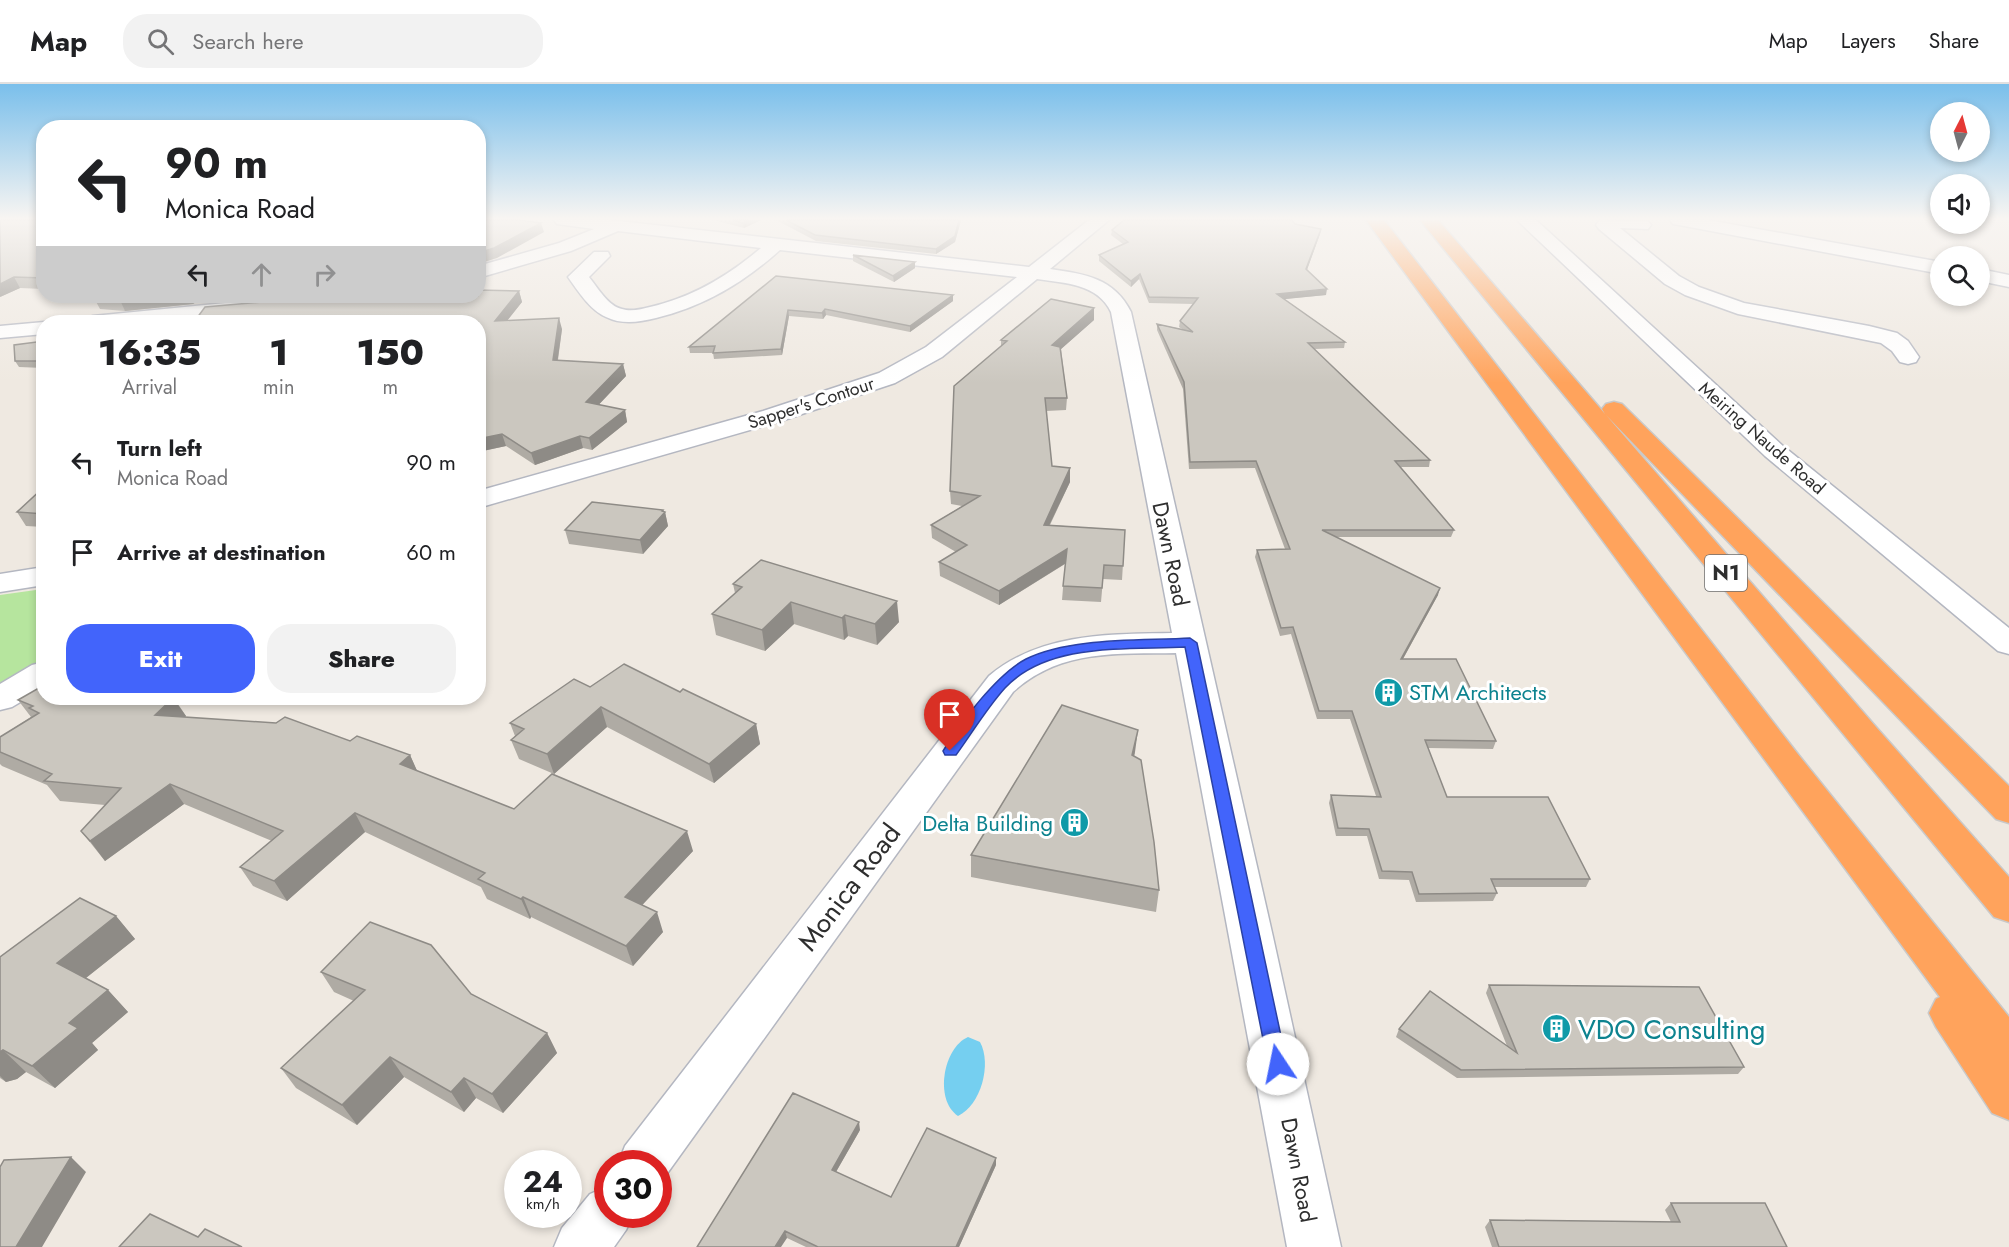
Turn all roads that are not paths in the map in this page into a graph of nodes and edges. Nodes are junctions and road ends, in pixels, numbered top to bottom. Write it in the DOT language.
graph roads {
  1 [pos="581,274"];
  2 [pos="739,274"];
  3 [pos="1032,274"];
  4 [pos="1040,274"];
  5 [pos="1416,274"];
  6 [pos="1474,274"];
  7 [pos="1481,274"];
  8 [pos="1584,274"];
  9 [pos="1604,274"];
  10 [pos="1665,274"];
  11 [pos="1990,277"];
  12 [pos="2009,281"];
  13 [pos="261,305"];
  14 [pos="162,315"];
  15 [pos="36,329"];
  16 [pos="0,332"];
  17 [pos="1908,357"];
  18 [pos="486,498"];
  19 [pos="36,577"];
  20 [pos="0,583"];
  21 [pos="2009,619"];
  22 [pos="1190,643"];
  23 [pos="2009,644"];
  24 [pos="36,678"];
  25 [pos="0,699"];
  26 [pos="1784,762"];
  27 [pos="2009,809"];
  28 [pos="2009,905"];
  29 [pos="2009,1053"];
  30 [pos="2009,1096"];
  31 [pos="653,1150"];
  32 [pos="596,1228"];
  33 [pos="581,1247"];
  34 [pos="1314,1247"];
  1 -- 2 [label="street"];
  3 -- 18 [label="street, Sapper's Contour"];
  4 -- 22 [label="street, Dawn Road"];
  5 -- 26 [label="highway"];
  6 -- 28 [label="highway, N1"];
  7 -- 27 [label="highway"];
  8 -- 23 [label="street, Meiring Naude Road"];
  9 -- 21 [label="street, Meiring Naude Road"];
  10 -- 17 [label="street"];
  11 -- 12 [label="street"];
  13 -- 14 [label="street"];
  15 -- 16 [label="street"];
  19 -- 20 [label="street"];
  22 -- 31 [label="street, Monica Road"];
  22 -- 34 [label="street, Dawn Road"];
  24 -- 25 [label="street"];
  26 -- 29 [label="highway"];
  26 -- 30 [label="highway"];
  32 -- 33 [label="street"];
}
